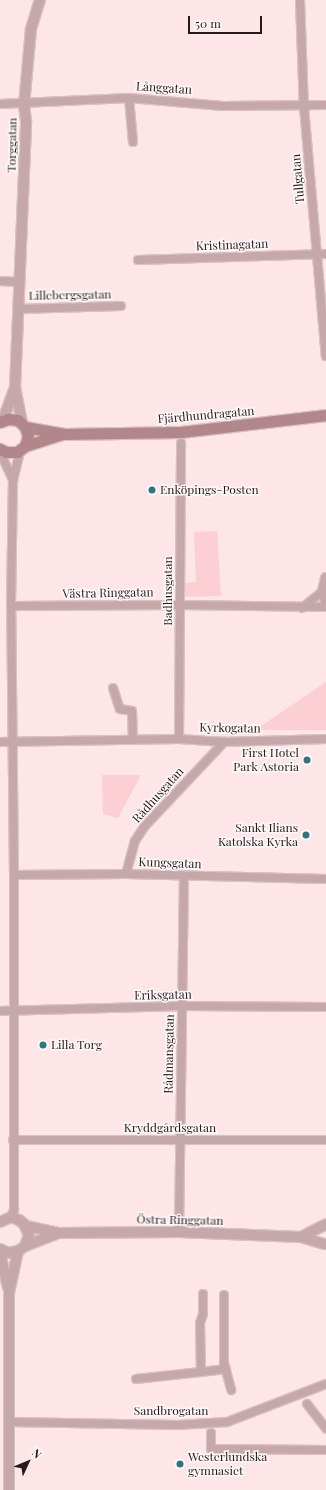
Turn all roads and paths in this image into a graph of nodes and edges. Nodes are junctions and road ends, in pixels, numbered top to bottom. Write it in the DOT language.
graph roads {
  1 [pos="40,0"];
  2 [pos="300,0"];
  3 [pos="130,98"];
  4 [pos="0,104"];
  5 [pos="24,105"];
  6 [pos="326,105"];
  7 [pos="304,107"];
  8 [pos="133,142"];
  9 [pos="326,254"];
  10 [pos="317,256"];
  11 [pos="138,260"];
  12 [pos="0,281"];
  13 [pos="19,282"];
  14 [pos="121,306"];
  15 [pos="19,309"];
  16 [pos="326,356"];
  17 [pos="15,388"];
  18 [pos="326,415"];
  19 [pos="1,422"];
  20 [pos="24,425"];
  21 [pos="64,434"];
  22 [pos="181,443"];
  23 [pos="23,447"];
  24 [pos="0,449"];
  25 [pos="0,452"];
  26 [pos="13,480"];
  27 [pos="326,578"];
  28 [pos="323,591"];
  29 [pos="326,602"];
  30 [pos="180,605"];
  31 [pos="11,606"];
  32 [pos="326,607"];
  33 [pos="302,608"];
  34 [pos="113,688"];
  35 [pos="179,739"];
  36 [pos="326,739"];
  37 [pos="133,740"];
  38 [pos="0,742"];
  39 [pos="13,742"];
  40 [pos="224,742"];
  41 [pos="126,874"];
  42 [pos="14,875"];
  43 [pos="184,876"];
  44 [pos="326,878"];
  45 [pos="182,1006"];
  46 [pos="326,1007"];
  47 [pos="14,1010"];
  48 [pos="0,1011"];
  49 [pos="13,1140"];
  50 [pos="326,1140"];
  51 [pos="179,1141"];
  52 [pos="12,1218"];
  53 [pos="0,1222"];
  54 [pos="326,1224"];
  55 [pos="26,1226"];
  56 [pos="179,1232"];
  57 [pos="59,1233"];
  58 [pos="301,1237"];
  59 [pos="325,1245"];
  60 [pos="0,1249"];
  61 [pos="22,1249"];
  62 [pos="0,1253"];
  63 [pos="9,1293"];
  64 [pos="203,1294"];
  65 [pos="224,1295"];
  66 [pos="226,1369"];
  67 [pos="201,1372"];
  68 [pos="136,1379"];
  69 [pos="326,1384"];
  70 [pos="231,1390"];
  71 [pos="307,1404"];
  72 [pos="10,1422"];
  73 [pos="326,1428"];
  74 [pos="211,1433"];
  75 [pos="326,1450"];
  76 [pos="9,1490"];
  1 -- 5 [label="street, Torggatan"];
  2 -- 7 [label="street, Tullgatan"];
  3 -- 5 [label="street, Långgatan"];
  3 -- 7 [label="street, Långgatan"];
  3 -- 8 [label="street"];
  4 -- 5 [label="street, Långgatan"];
  5 -- 13 [label="street, Torggatan"];
  6 -- 7 [label="street, Långgatan"];
  7 -- 10 [label="street, Tullgatan"];
  9 -- 10 [label="street, Kristinagatan"];
  10 -- 11 [label="street, Kristinagatan"];
  10 -- 16 [label="street, Tullgatan"];
  12 -- 13 [label="street, Lillebergsgatan"];
  13 -- 15 [label="street, Torggatan"];
  14 -- 15 [label="street, Lillebergsgatan"];
  15 -- 17 [label="street, Torggatan"];
  17 -- 19 [label="street, Torggatan"];
  17 -- 20 [label="street, Torggatan"];
  18 -- 21 [label="main road, Fjärdhundragatan"];
  19 -- 20 [label="main road, Fjärdhundragatan"];
  20 -- 21 [label="main road, Fjärdhundragatan"];
  20 -- 23 [label="main road"];
  21 -- 23 [label="main road, Fjärdhundragatan"];
  22 -- 30 [label="street, Badhusgatan"];
  23 -- 24 [label="main road, Fjärdhundragatan"];
  23 -- 26 [label="street"];
  25 -- 26 [label="street"];
  26 -- 31 [label="street"];
  27 -- 28 [label="street"];
  28 -- 29 [label="street"];
  28 -- 33 [label="street"];
  30 -- 31 [label="street, Västra Ringgatan"];
  30 -- 33 [label="street, Västra Ringgatan"];
  30 -- 35 [label="street, Badhusgatan"];
  31 -- 39 [label="street"];
  32 -- 33 [label="street, Västra Ringgatan"];
  34 -- 37 [label="street"];
  35 -- 37 [label="street, Kyrkogatan"];
  35 -- 40 [label="street, Kyrkogatan"];
  36 -- 40 [label="street, Kyrkogatan"];
  37 -- 39 [label="street, Kyrkogatan"];
  38 -- 39 [label="street, Kyrkogatan"];
  39 -- 42 [label="street"];
  40 -- 41 [label="street, Rådhusgatan"];
  41 -- 42 [label="street, Kungsgatan"];
  41 -- 43 [label="street, Kungsgatan"];
  42 -- 47 [label="street"];
  43 -- 44 [label="street, Kungsgatan"];
  43 -- 45 [label="street, Rådmansgatan"];
  45 -- 46 [label="street, Eriksgatan"];
  45 -- 47 [label="street, Eriksgatan"];
  45 -- 51 [label="street, Rådmansgatan"];
  47 -- 48 [label="street, Eriksgatan"];
  47 -- 49 [label="street"];
  49 -- 51 [label="street, Kryddgårdsgatan"];
  49 -- 52 [label="street"];
  50 -- 51 [label="street, Kryddgårdsgatan"];
  51 -- 56 [label="street, Rådmansgatan"];
  52 -- 53 [label="street"];
  52 -- 55 [label="street, Östra Ringgatan"];
  54 -- 58 [label="street, Östra Ringgatan"];
  54 -- 59 [label="street"];
  55 -- 57 [label="street, Östra Ringgatan"];
  55 -- 61 [label="street"];
  56 -- 57 [label="street, Östra Ringgatan"];
  56 -- 58 [label="street, Östra Ringgatan"];
  57 -- 61 [label="street, Östra Ringgatan"];
  58 -- 59 [label="street, Östra Ringgatan"];
  60 -- 61 [label="street"];
  61 -- 63 [label="street"];
  62 -- 63 [label="street"];
  63 -- 72 [label="street"];
  64 -- 67 [label="street"];
  65 -- 66 [label="street"];
  66 -- 67 [label="street"];
  66 -- 70 [label="street"];
  67 -- 68 [label="street"];
  69 -- 72 [label="street, Sandbrogatan"];
  71 -- 73 [label="street"];
  72 -- 76 [label="street"];
  74 -- 75 [label="street"];
}
